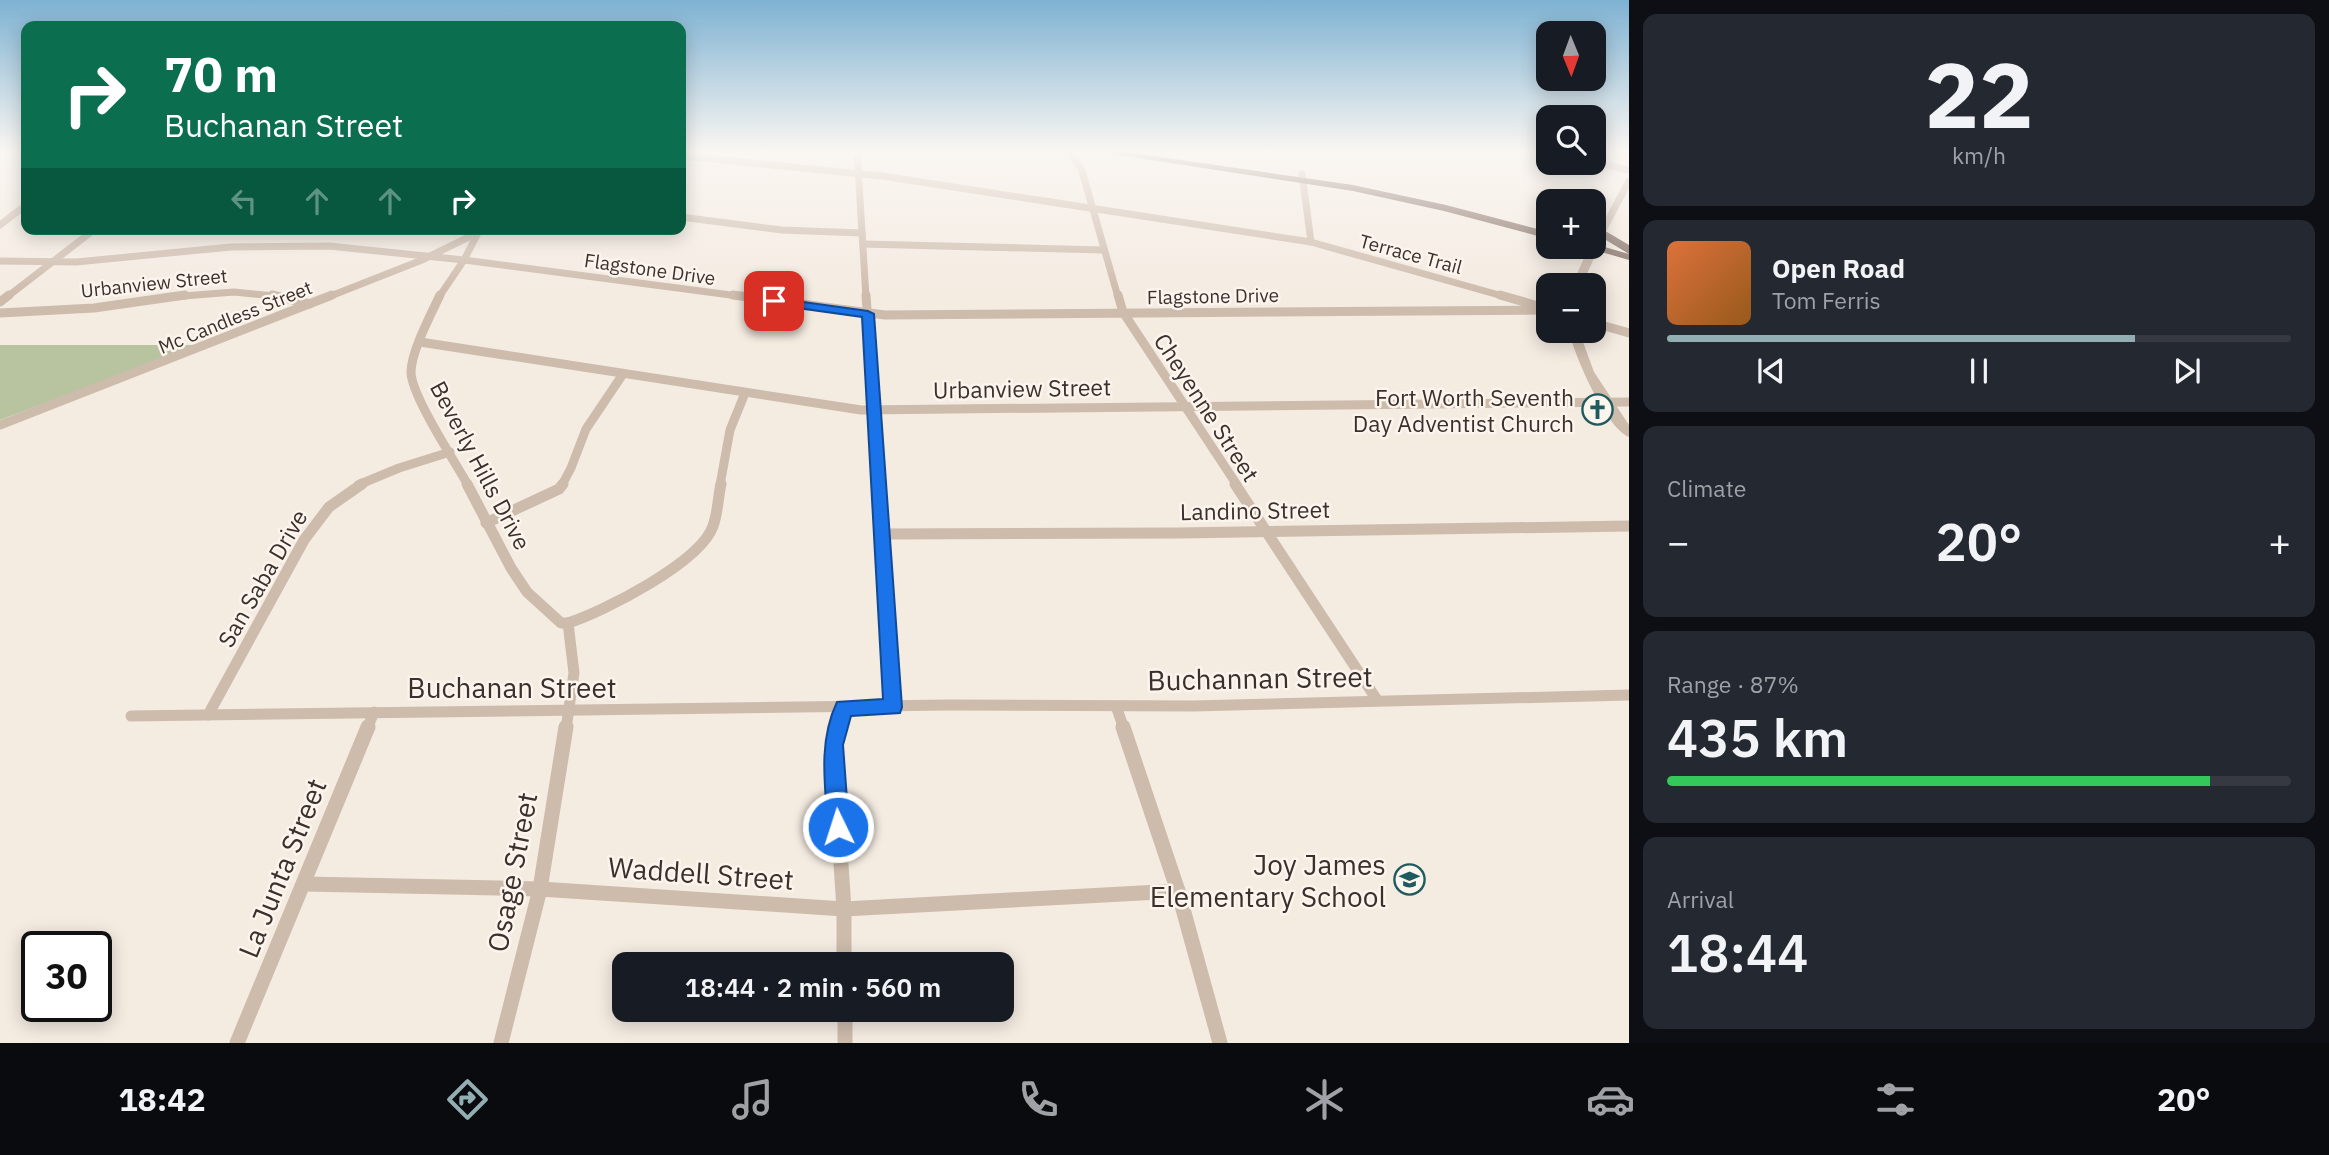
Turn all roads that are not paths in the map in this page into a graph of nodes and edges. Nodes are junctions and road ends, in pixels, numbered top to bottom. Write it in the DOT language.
graph roads {
  1 [pos="860,199"];
  2 [pos="1024,199"];
  3 [pos="1089,199"];
  4 [pos="1305,199"];
  5 [pos="1402,199"];
  6 [pos="1424,199"];
  7 [pos="1619,199"];
  8 [pos="21,209"];
  9 [pos="1091,209"];
  10 [pos="686,218"];
  11 [pos="1606,222"];
  12 [pos="0,225"];
  13 [pos="1536,227"];
  14 [pos="862,233"];
  15 [pos="1536,233"];
  16 [pos="87,235"];
  17 [pos="471,235"];
  18 [pos="477,235"];
  19 [pos="1311,242"];
  20 [pos="863,244"];
  21 [pos="1606,247"];
  22 [pos="1606,249"];
  23 [pos="1103,250"];
  24 [pos="1629,251"];
  25 [pos="433,256"];
  26 [pos="1629,257"];
  27 [pos="464,260"];
  28 [pos="0,261"];
  29 [pos="50,262"];
  30 [pos="0,302"];
  31 [pos="310,304"];
  32 [pos="1536,306"];
  33 [pos="1536,310"];
  34 [pos="1123,312"];
  35 [pos="0,313"];
  36 [pos="868,314"];
  37 [pos="1606,326"];
  38 [pos="1629,333"];
  39 [pos="420,342"];
  40 [pos="1578,343"];
  41 [pos="623,374"];
  42 [pos="745,393"];
  43 [pos="1606,402"];
  44 [pos="1629,402"];
  45 [pos="1182,405"];
  46 [pos="875,410"];
  47 [pos="0,425"];
  48 [pos="1629,432"];
  49 [pos="450,452"];
  50 [pos="486,523"];
  51 [pos="1629,526"];
  52 [pos="1265,531"];
  53 [pos="882,534"];
  54 [pos="568,623"];
  55 [pos="1628,696"];
  56 [pos="1377,700"];
  57 [pos="1116,706"];
  58 [pos="893,707"];
  59 [pos="844,708"];
  60 [pos="569,711"];
  61 [pos="374,712"];
  62 [pos="208,715"];
  63 [pos="131,716"];
  64 [pos="305,884"];
  65 [pos="540,889"];
  66 [pos="1178,891"];
  67 [pos="844,909"];
  68 [pos="844,952"];
  69 [pos="845,1022"];
  70 [pos="237,1043"];
  71 [pos="501,1043"];
  72 [pos="845,1043"];
  73 [pos="1220,1043"];
  1 -- 14 [label="street"];
  2 -- 9 [label="street, Terrace Trail"];
  3 -- 9 [label="street, Cheyenne Street"];
  4 -- 19 [label="street"];
  5 -- 15 [label="main road"];
  6 -- 13 [label="main road"];
  7 -- 11 [label="street"];
  8 -- 12 [label="street"];
  9 -- 19 [label="street, Terrace Trail"];
  9 -- 23 [label="street, Cheyenne Street"];
  10 -- 14 [label="street"];
  14 -- 20 [label="street"];
  16 -- 29 [label="street"];
  17 -- 25 [label="street, Mc Candless Street"];
  18 -- 27 [label="street, Beverly Hills Drive"];
  19 -- 32 [label="street, Terrace Trail"];
  20 -- 23 [label="street"];
  20 -- 36 [label="street"];
  21 -- 24 [label="main road"];
  22 -- 26 [label="main road"];
  23 -- 34 [label="street, Cheyenne Street"];
  25 -- 27 [label="street, Flagstone Drive"];
  25 -- 29 [label="street, Flagstone Drive"];
  25 -- 31 [label="street, Mc Candless Street"];
  27 -- 36 [label="street, Flagstone Drive"];
  27 -- 39 [label="street, Beverly Hills Drive"];
  28 -- 29 [label="street, Flagstone Drive"];
  29 -- 30 [label="street"];
  31 -- 35 [label="street, Urbanview Street"];
  31 -- 47 [label="street, Mc Candless Street"];
  33 -- 34 [label="street, Flagstone Drive"];
  34 -- 36 [label="street, Flagstone Drive"];
  34 -- 45 [label="street, Cheyenne Street"];
  36 -- 46 [label="street"];
  37 -- 38 [label="street"];
  39 -- 41 [label="street, Urbanview Street"];
  39 -- 49 [label="street, Beverly Hills Drive"];
  40 -- 43 [label="street"];
  41 -- 42 [label="street, Urbanview Street"];
  41 -- 50 [label="street"];
  42 -- 46 [label="street, Urbanview Street"];
  42 -- 54 [label="street"];
  43 -- 44 [label="street, Urbanview Street"];
  43 -- 45 [label="street, Urbanview Street"];
  43 -- 48 [label="street"];
  45 -- 46 [label="street, Urbanview Street"];
  45 -- 52 [label="street, Cheyenne Street"];
  46 -- 53 [label="street"];
  49 -- 50 [label="street, Beverly Hills Drive"];
  49 -- 62 [label="street, San Saba Drive"];
  50 -- 54 [label="street, Beverly Hills Drive"];
  51 -- 52 [label="street, Landino Street"];
  52 -- 53 [label="street, Landino Street"];
  52 -- 56 [label="street, Cheyenne Street"];
  53 -- 58 [label="street"];
  54 -- 60 [label="street"];
  55 -- 56 [label="street, Buchannan Street"];
  56 -- 57 [label="street, Buchannan Street"];
  57 -- 58 [label="street, Buchannan Street"];
  57 -- 66 [label="street"];
  58 -- 59 [label="street, Buchanan Street"];
  59 -- 60 [label="street, Buchanan Street"];
  59 -- 67 [label="street"];
  60 -- 61 [label="street, Buchanan Street"];
  60 -- 65 [label="street, Osage Street"];
  61 -- 62 [label="street, Buchanan Street"];
  61 -- 64 [label="street, La Junta Street"];
  62 -- 63 [label="street, Buchanan Street"];
  64 -- 65 [label="street, Waddell Street"];
  64 -- 70 [label="street, La Junta Street"];
  65 -- 67 [label="street, Waddell Street"];
  65 -- 71 [label="street, Osage Street"];
  66 -- 67 [label="street, Waddell Street"];
  66 -- 73 [label="street"];
  67 -- 68 [label="street"];
  69 -- 72 [label="street"];
}
